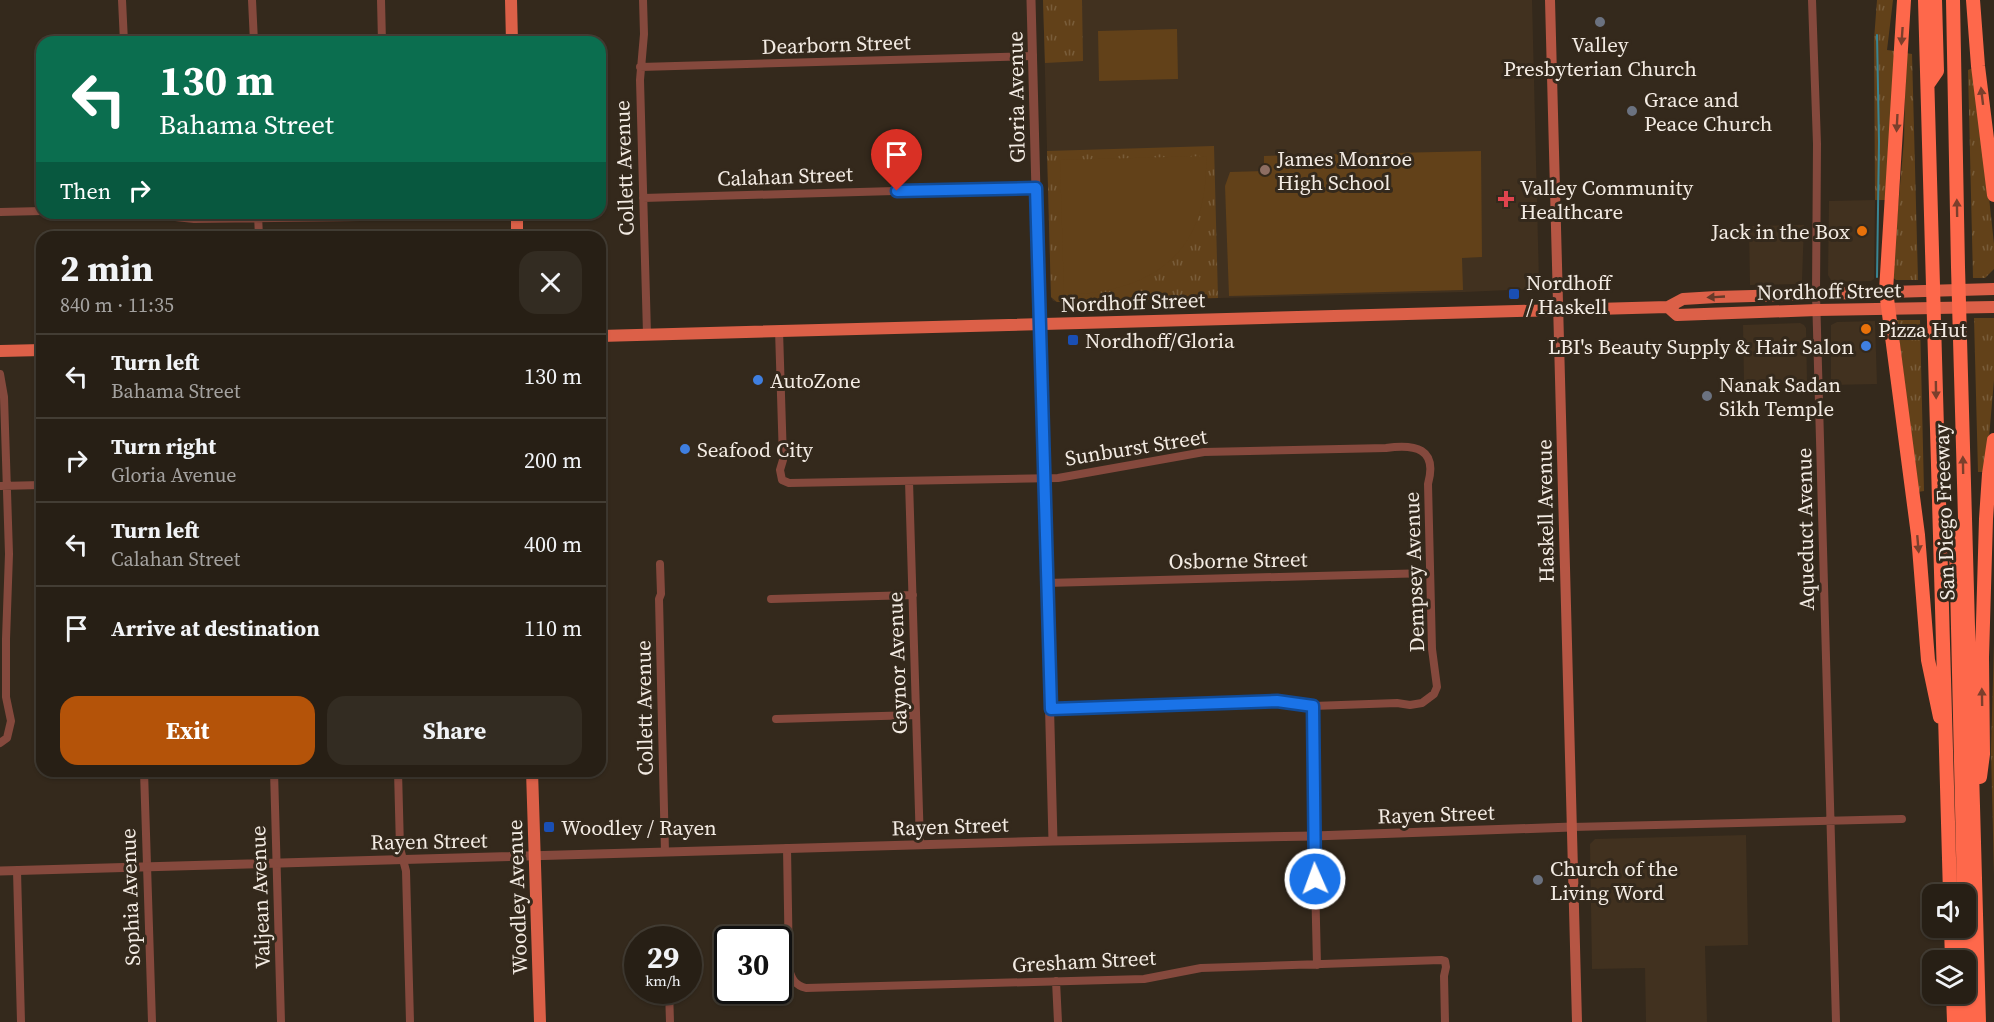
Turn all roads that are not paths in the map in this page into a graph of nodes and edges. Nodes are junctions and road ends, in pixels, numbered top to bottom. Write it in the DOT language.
graph roads {
  1 [pos="122,0"];
  2 [pos="252,0"];
  3 [pos="381,0"];
  4 [pos="511,0"];
  5 [pos="643,0"];
  6 [pos="1031,0"];
  7 [pos="1550,0"];
  8 [pos="1812,0"];
  9 [pos="1904,0"];
  10 [pos="1925,0"];
  11 [pos="1935,0"];
  12 [pos="1941,0"];
  13 [pos="1953,0"];
  14 [pos="1973,0"];
  15 [pos="124,36"];
  16 [pos="254,36"];
  17 [pos="382,36"];
  18 [pos="512,36"];
  19 [pos="1954,40"];
  20 [pos="1033,56"];
  21 [pos="640,68"];
  22 [pos="1928,84"];
  23 [pos="1036,188"];
  24 [pos="1994,195"];
  25 [pos="643,198"];
  26 [pos="36,211"];
  27 [pos="0,212"];
  28 [pos="1994,289"];
  29 [pos="1886,291"];
  30 [pos="1816,294"];
  31 [pos="1668,307"];
  32 [pos="1994,307"];
  33 [pos="1558,310"];
  34 [pos="1816,310"];
  35 [pos="1889,310"];
  36 [pos="1040,324"];
  37 [pos="779,330"];
  38 [pos="647,334"];
  39 [pos="606,336"];
  40 [pos="36,350"];
  41 [pos="0,351"];
  42 [pos="0,374"];
  43 [pos="1994,440"];
  44 [pos="1423,450"];
  45 [pos="1043,477"];
  46 [pos="909,481"];
  47 [pos="36,485"];
  48 [pos="3,486"];
  49 [pos="1965,524"];
  50 [pos="1940,532"];
  51 [pos="660,564"];
  52 [pos="1430,573"];
  53 [pos="1046,583"];
  54 [pos="914,595"];
  55 [pos="771,599"];
  56 [pos="1313,706"];
  57 [pos="1051,709"];
  58 [pos="916,715"];
  59 [pos="776,719"];
  60 [pos="4,741"];
  61 [pos="1946,742"];
  62 [pos="144,777"];
  63 [pos="274,777"];
  64 [pos="398,777"];
  65 [pos="532,777"];
  66 [pos="1974,818"];
  67 [pos="1902,819"];
  68 [pos="1832,820"];
  69 [pos="1572,827"];
  70 [pos="1314,836"];
  71 [pos="1053,841"];
  72 [pos="920,845"];
  73 [pos="787,848"];
  74 [pos="665,852"];
  75 [pos="535,856"];
  76 [pos="403,860"];
  77 [pos="277,864"];
  78 [pos="147,867"];
  79 [pos="0,871"];
  80 [pos="17,871"];
  81 [pos="1950,884"];
  82 [pos="1959,884"];
  83 [pos="1964,884"];
  84 [pos="1965,938"];
  85 [pos="1317,965"];
  86 [pos="1056,981"];
  87 [pos="669,1004"];
  88 [pos="1953,1004"];
  89 [pos="1963,1004"];
  90 [pos="21,1022"];
  91 [pos="152,1022"];
  92 [pos="281,1022"];
  93 [pos="410,1022"];
  94 [pos="540,1022"];
  95 [pos="670,1022"];
  96 [pos="1058,1022"];
  97 [pos="1445,1022"];
  98 [pos="1577,1022"];
  99 [pos="1836,1022"];
  100 [pos="1954,1022"];
  101 [pos="1965,1022"];
  102 [pos="1978,1022"];
  1 -- 15 [label="street"];
  2 -- 16 [label="street"];
  3 -- 17 [label="street"];
  4 -- 18 [label="main road"];
  5 -- 21 [label="street, Collett Avenue"];
  6 -- 20 [label="street, Gloria Avenue"];
  7 -- 33 [label="main road, Haskell Avenue"];
  8 -- 30 [label="street, Aqueduct Avenue"];
  9 -- 29 [label="highway, one-way"];
  10 -- 22 [label="highway, San Diego Freeway"];
  11 -- 22 [label="highway"];
  12 -- 19 [label="highway"];
  13 -- 19 [label="highway, San Diego Freeway"];
  24 -- 14 [label="highway, one-way"];
  49 -- 19 [label="highway, San Diego Freeway, one-way"];
  20 -- 21 [label="street, Dearborn Street"];
  20 -- 23 [label="street, Gloria Avenue"];
  21 -- 25 [label="street, Collett Avenue"];
  22 -- 50 [label="highway, San Diego Freeway, one-way"];
  23 -- 25 [label="street, Calahan Street"];
  23 -- 36 [label="street, Gloria Avenue"];
  25 -- 38 [label="street, Collett Avenue"];
  26 -- 27 [label="street"];
  28 -- 29 [label="main road, Nordhoff Street"];
  29 -- 30 [label="main road, Nordhoff Street"];
  29 -- 35 [label="highway"];
  30 -- 31 [label="main road, Nordhoff Street, one-way"];
  30 -- 34 [label="street, Aqueduct Avenue"];
  31 -- 33 [label="main road, Nordhoff Street"];
  31 -- 34 [label="main road, Nordhoff Street"];
  32 -- 35 [label="main road, Nordhoff Street"];
  33 -- 36 [label="main road, Nordhoff Street"];
  33 -- 69 [label="main road, Haskell Avenue"];
  34 -- 35 [label="main road, Nordhoff Street"];
  34 -- 68 [label="street, Aqueduct Avenue"];
  35 -- 61 [label="highway, one-way"];
  36 -- 37 [label="main road, Nordhoff Street"];
  36 -- 45 [label="street, Gloria Avenue"];
  37 -- 38 [label="main road, Nordhoff Street"];
  37 -- 46 [label="street, Sunburst Street"];
  38 -- 39 [label="main road, Nordhoff Street"];
  40 -- 41 [label="main road"];
  42 -- 48 [label="street"];
  66 -- 43 [label="highway, one-way"];
  44 -- 45 [label="street, Sunburst Street"];
  44 -- 52 [label="street, Dempsey Avenue"];
  45 -- 46 [label="street, Sunburst Street"];
  45 -- 53 [label="street, Gloria Avenue"];
  46 -- 54 [label="street, Gaynor Avenue"];
  47 -- 48 [label="street"];
  48 -- 60 [label="street"];
  49 -- 66 [label="highway, San Diego Freeway"];
  49 -- 83 [label="highway"];
  50 -- 61 [label="highway, San Diego Freeway"];
  50 -- 82 [label="highway"];
  51 -- 74 [label="street, Collett Avenue"];
  52 -- 53 [label="street, Osborne Street"];
  52 -- 56 [label="street, Dempsey Avenue"];
  53 -- 57 [label="street, Gloria Avenue"];
  54 -- 55 [label="street"];
  54 -- 58 [label="street, Gaynor Avenue"];
  56 -- 57 [label="street"];
  56 -- 70 [label="street"];
  57 -- 71 [label="street, Gloria Avenue"];
  58 -- 59 [label="street"];
  58 -- 72 [label="street, Gaynor Avenue"];
  61 -- 81 [label="highway, San Diego Freeway"];
  62 -- 78 [label="street, Sophia Avenue"];
  63 -- 77 [label="street, Valjean Avenue"];
  64 -- 76 [label="street"];
  65 -- 75 [label="main road, Woodley Avenue"];
  66 -- 102 [label="highway, San Diego Freeway"];
  67 -- 68 [label="street, Rayen Street"];
  68 -- 69 [label="street, Rayen Street"];
  68 -- 99 [label="street, Aqueduct Avenue"];
  69 -- 70 [label="street, Rayen Street"];
  69 -- 98 [label="main road, Haskell Avenue"];
  70 -- 71 [label="street, Rayen Street"];
  70 -- 85 [label="street"];
  71 -- 72 [label="street, Rayen Street"];
  72 -- 73 [label="street, Rayen Street"];
  73 -- 74 [label="street, Rayen Street"];
  73 -- 86 [label="street, Gresham Street"];
  74 -- 75 [label="street, Rayen Street"];
  75 -- 76 [label="street, Rayen Street"];
  75 -- 94 [label="main road, Woodley Avenue"];
  76 -- 77 [label="street, Rayen Street"];
  76 -- 93 [label="street"];
  77 -- 78 [label="street, Rayen Street"];
  77 -- 92 [label="street, Valjean Avenue"];
  78 -- 80 [label="street, Rayen Street"];
  78 -- 91 [label="street, Sophia Avenue"];
  79 -- 80 [label="street, Rayen Street"];
  80 -- 90 [label="street"];
  84 -- 101 [label="highway"];
  85 -- 86 [label="street, Gresham Street"];
  85 -- 97 [label="street, Gresham Street"];
  86 -- 96 [label="street"];
  87 -- 95 [label="street"];
  88 -- 100 [label="highway"];
  89 -- 101 [label="highway"];
}
